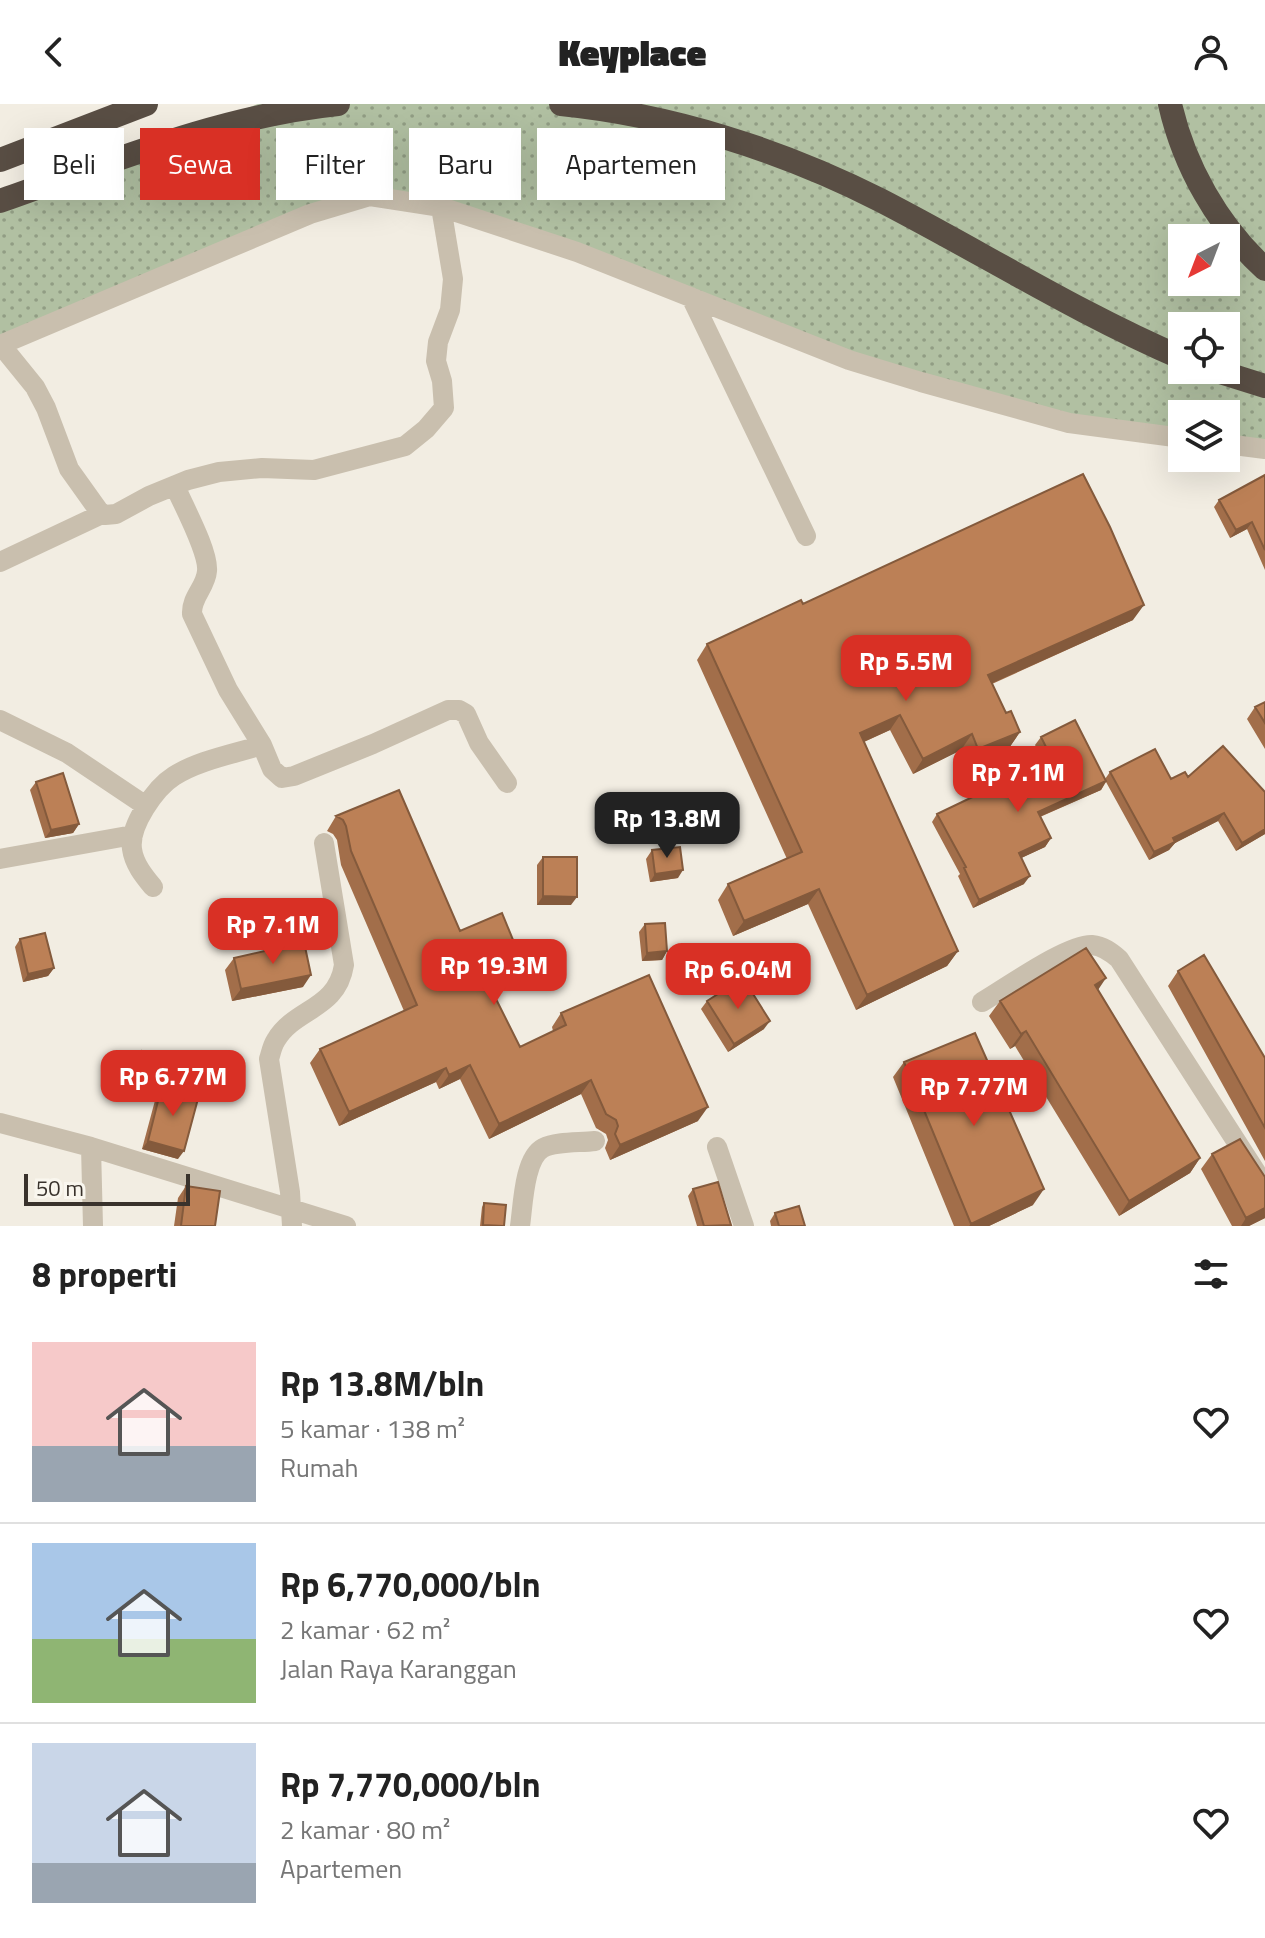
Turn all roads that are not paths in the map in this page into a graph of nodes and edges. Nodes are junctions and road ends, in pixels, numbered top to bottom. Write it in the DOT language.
graph roads {
  1 [pos="146,104"];
  2 [pos="338,104"];
  3 [pos="561,104"];
  4 [pos="1170,104"];
  5 [pos="0,160"];
  6 [pos="0,201"];
  7 [pos="441,207"];
  8 [pos="1265,269"];
  9 [pos="691,297"];
  10 [pos="1,345"];
  11 [pos="1168,352"];
  12 [pos="1240,378"];
  13 [pos="1265,386"];
  14 [pos="1168,436"];
  15 [pos="1240,446"];
  16 [pos="1265,449"];
  17 [pos="175,486"];
  18 [pos="102,514"];
  19 [pos="806,536"];
  20 [pos="0,562"];
  21 [pos="0,720"];
  22 [pos="262,745"];
  23 [pos="507,783"];
  24 [pos="146,806"];
  25 [pos="133,835"];
  26 [pos="324,843"];
  27 [pos="0,859"];
  28 [pos="153,887"];
  29 [pos="982,1002"];
  30 [pos="0,1123"];
  31 [pos="595,1141"];
  32 [pos="91,1147"];
  33 [pos="717,1147"];
  34 [pos="1265,1186"];
  35 [pos="291,1218"];
  36 [pos="93,1226"];
  37 [pos="346,1226"];
  38 [pos="520,1226"];
  39 [pos="744,1226"];
  1 -- 5 [label="highway"];
  2 -- 6 [label="highway"];
  3 -- 11 [label="highway"];
  4 -- 8 [label="highway"];
  7 -- 9 [label="street"];
  7 -- 10 [label="street"];
  7 -- 17 [label="street"];
  9 -- 14 [label="street"];
  9 -- 19 [label="street"];
  10 -- 18 [label="street"];
  12 -- 13 [label="highway"];
  15 -- 16 [label="street"];
  17 -- 18 [label="street"];
  17 -- 22 [label="street"];
  18 -- 20 [label="street"];
  21 -- 24 [label="street"];
  22 -- 23 [label="street"];
  22 -- 24 [label="street"];
  24 -- 25 [label="street"];
  25 -- 27 [label="street"];
  25 -- 28 [label="street"];
  26 -- 35 [label="street"];
  29 -- 34 [label="street"];
  30 -- 32 [label="street"];
  31 -- 38 [label="street"];
  32 -- 35 [label="street"];
  32 -- 36 [label="street"];
  33 -- 39 [label="street"];
  35 -- 37 [label="street"];
}
